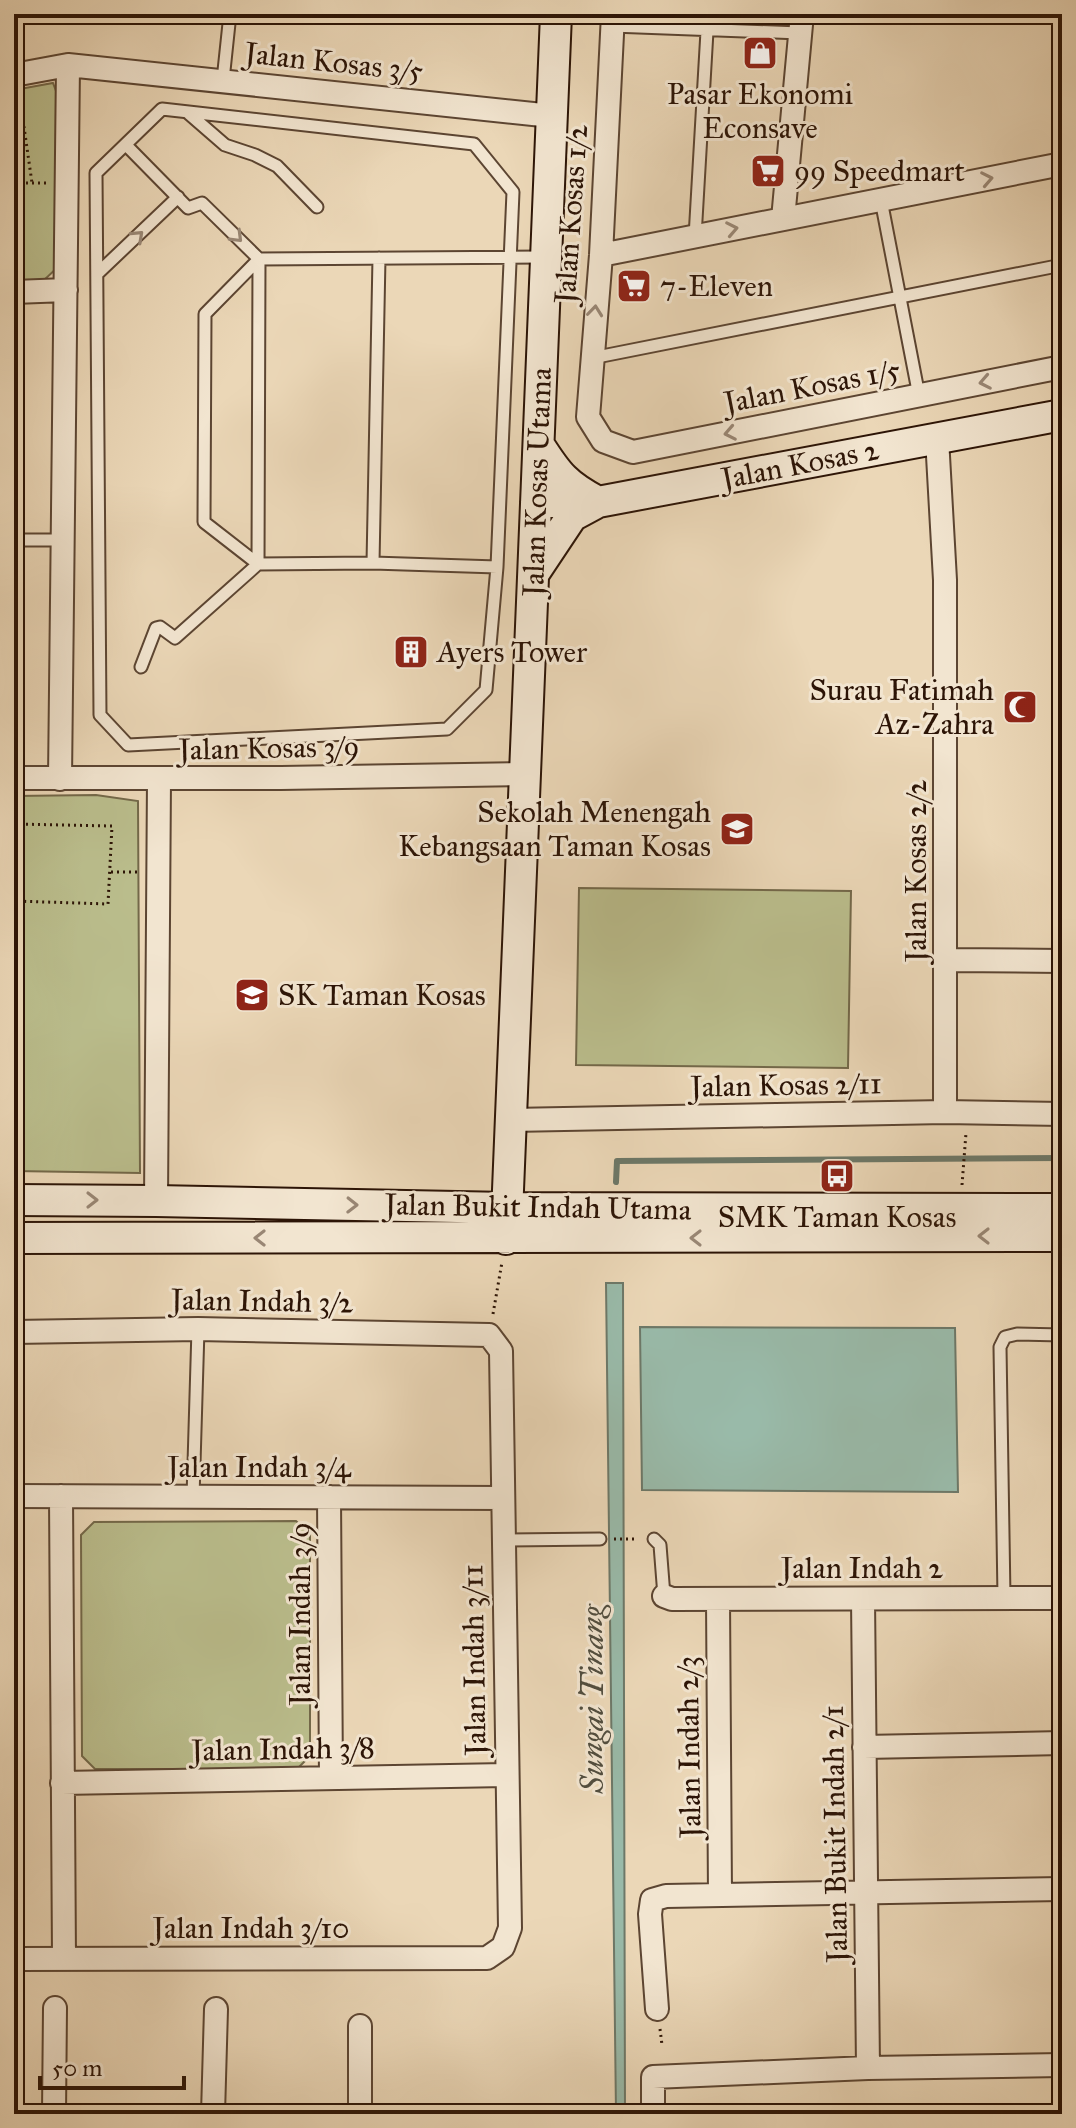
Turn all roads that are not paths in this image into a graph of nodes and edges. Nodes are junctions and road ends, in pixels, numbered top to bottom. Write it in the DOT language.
graph roads {
  1 [pos="230,14"];
  2 [pos="556,14"];
  3 [pos="708,14"];
  4 [pos="612,20"];
  5 [pos="801,24"];
  6 [pos="707,31"];
  7 [pos="68,65"];
  8 [pos="14,75"];
  9 [pos="223,80"];
  10 [pos="187,112"];
  11 [pos="552,116"];
  12 [pos="126,145"];
  13 [pos="1062,164"];
  14 [pos="178,197"];
  15 [pos="881,200"];
  16 [pos="317,207"];
  17 [pos="783,219"];
  18 [pos="695,237"];
  19 [pos="601,255"];
  20 [pos="546,257"];
  21 [pos="379,258"];
  22 [pos="510,258"];
  23 [pos="259,259"];
  24 [pos="1062,265"];
  25 [pos="97,274"];
  26 [pos="66,290"];
  27 [pos="14,292"];
  28 [pos="899,297"];
  29 [pos="591,359"];
  30 [pos="1062,367"];
  31 [pos="919,396"];
  32 [pos="1062,415"];
  33 [pos="588,417"];
  34 [pos="937,438"];
  35 [pos="539,445"];
  36 [pos="536,502"];
  37 [pos="598,502"];
  38 [pos="14,540"];
  39 [pos="63,540"];
  40 [pos="373,563"];
  41 [pos="258,564"];
  42 [pos="497,567"];
  43 [pos="534,573"];
  44 [pos="141,667"];
  45 [pos="525,774"];
  46 [pos="14,778"];
  47 [pos="60,779"];
  48 [pos="159,779"];
  49 [pos="947,960"];
  50 [pos="1062,961"];
  51 [pos="945,1112"];
  52 [pos="1062,1114"];
  53 [pos="511,1120"];
  54 [pos="14,1200"];
  55 [pos="156,1201"];
  56 [pos="508,1208"];
  57 [pos="1062,1209"];
  58 [pos="14,1238"];
  59 [pos="506,1239"];
  60 [pos="1053,1240"];
  61 [pos="198,1329"];
  62 [pos="14,1332"];
  63 [pos="1062,1335"];
  64 [pos="495,1343"];
  65 [pos="14,1496"];
  66 [pos="61,1496"];
  67 [pos="193,1497"];
  68 [pos="329,1497"];
  69 [pos="503,1498"];
  70 [pos="603,1539"];
  71 [pos="654,1539"];
  72 [pos="503,1540"];
  73 [pos="664,1596"];
  74 [pos="1004,1597"];
  75 [pos="1062,1598"];
  76 [pos="718,1599"];
  77 [pos="863,1599"];
  78 [pos="1062,1743"];
  79 [pos="864,1747"];
  80 [pos="506,1775"];
  81 [pos="331,1778"];
  82 [pos="62,1783"];
  83 [pos="1062,1889"];
  84 [pos="866,1892"];
  85 [pos="720,1895"];
  86 [pos="64,1958"];
  87 [pos="487,1958"];
  88 [pos="14,1959"];
  89 [pos="55,2008"];
  90 [pos="216,2009"];
  91 [pos="657,2009"];
  92 [pos="360,2026"];
  93 [pos="1062,2065"];
  94 [pos="868,2068"];
  95 [pos="54,2114"];
  96 [pos="213,2114"];
  97 [pos="360,2114"];
  98 [pos="653,2114"];
  1 -- 9 [label="lane"];
  2 -- 11 [label="street, Jalan Kosas Utama"];
  3 -- 6 [label="lane"];
  4 -- 6 [label="lane"];
  4 -- 19 [label="street, Jalan Kosas 1/2"];
  5 -- 6 [label="lane"];
  5 -- 17 [label="street"];
  6 -- 18 [label="lane"];
  7 -- 8 [label="street, Jalan Kosas 3/5"];
  7 -- 9 [label="street, Jalan Kosas 3/5"];
  7 -- 26 [label="street"];
  9 -- 11 [label="street, Jalan Kosas 3/5"];
  10 -- 12 [label="lane"];
  10 -- 16 [label="lane"];
  10 -- 22 [label="lane"];
  11 -- 20 [label="street, Jalan Kosas Utama"];
  12 -- 14 [label="lane"];
  12 -- 25 [label="lane"];
  15 -- 13 [label="street, one-way"];
  14 -- 23 [label="lane, one-way"];
  25 -- 14 [label="lane, one-way"];
  15 -- 17 [label="street"];
  15 -- 28 [label="lane"];
  18 -- 17 [label="street, one-way"];
  18 -- 19 [label="street"];
  29 -- 19 [label="street, Jalan Kosas 1/2, one-way"];
  20 -- 22 [label="lane"];
  20 -- 35 [label="street, Jalan Kosas Utama"];
  21 -- 22 [label="lane"];
  21 -- 23 [label="lane"];
  21 -- 40 [label="lane"];
  22 -- 42 [label="lane"];
  23 -- 41 [label="lane"];
  23 -- 41 [label="lane"];
  24 -- 28 [label="lane"];
  25 -- 42 [label="lane"];
  26 -- 27 [label="street"];
  26 -- 39 [label="street"];
  28 -- 29 [label="lane"];
  28 -- 31 [label="lane"];
  29 -- 33 [label="street, Jalan Kosas 1/2"];
  30 -- 31 [label="street, Jalan Kosas 1/5, one-way"];
  31 -- 33 [label="street, Jalan Kosas 1/5, one-way"];
  32 -- 34 [label="street, Jalan Kosas 2"];
  34 -- 37 [label="street, Jalan Kosas 2"];
  34 -- 49 [label="street, Jalan Kosas 2/2"];
  35 -- 36 [label="street, Jalan Kosas Utama"];
  35 -- 37 [label="street"];
  36 -- 37 [label="street, Jalan Kosas 2"];
  36 -- 43 [label="street, Jalan Kosas Utama"];
  37 -- 43 [label="street"];
  38 -- 39 [label="lane"];
  39 -- 47 [label="street"];
  40 -- 41 [label="lane"];
  40 -- 42 [label="lane"];
  41 -- 44 [label="lane"];
  43 -- 45 [label="street, Jalan Kosas Utama"];
  45 -- 48 [label="street, Jalan Kosas 3/9"];
  45 -- 53 [label="street, Jalan Kosas Utama"];
  46 -- 47 [label="street, Jalan Kosas 3/9"];
  47 -- 48 [label="street, Jalan Kosas 3/9"];
  48 -- 55 [label="street"];
  49 -- 50 [label="street"];
  49 -- 51 [label="street, Jalan Kosas 2/2"];
  51 -- 52 [label="street, Jalan Kosas 2/11"];
  51 -- 53 [label="street, Jalan Kosas 2/11"];
  53 -- 56 [label="street, Jalan Kosas Utama"];
  54 -- 55 [label="street, Jalan Bukit Indah Utama, one-way"];
  55 -- 56 [label="street, Jalan Bukit Indah Utama, one-way"];
  56 -- 57 [label="street, Jalan Bukit Indah Utama"];
  56 -- 59 [label="street, Jalan Kosas Utama"];
  59 -- 58 [label="street, Jalan Bukit Indah Utama, one-way"];
  60 -- 59 [label="street, Jalan Bukit Indah Utama, one-way"];
  61 -- 62 [label="street, Jalan Indah 3/2"];
  61 -- 64 [label="street, Jalan Indah 3/2"];
  61 -- 67 [label="lane"];
  63 -- 74 [label="lane"];
  64 -- 69 [label="street, Jalan Indah 3/11"];
  65 -- 66 [label="street, Jalan Indah 3/4"];
  66 -- 67 [label="street, Jalan Indah 3/4"];
  66 -- 82 [label="street"];
  67 -- 68 [label="street, Jalan Indah 3/4"];
  68 -- 69 [label="street, Jalan Indah 3/4"];
  68 -- 81 [label="street, Jalan Indah 3/9"];
  69 -- 72 [label="street, Jalan Indah 3/11"];
  70 -- 72 [label="lane"];
  71 -- 73 [label="lane"];
  72 -- 80 [label="street, Jalan Indah 3/11"];
  73 -- 76 [label="street, Jalan Indah 2"];
  74 -- 75 [label="street, Jalan Indah 2"];
  74 -- 77 [label="street, Jalan Indah 2"];
  76 -- 77 [label="street, Jalan Indah 2"];
  76 -- 85 [label="street, Jalan Indah 2/3"];
  77 -- 79 [label="street, Jalan Bukit Indah 2/1"];
  78 -- 79 [label="street"];
  79 -- 84 [label="street, Jalan Bukit Indah 2/1"];
  80 -- 81 [label="street, Jalan Indah 3/8"];
  80 -- 87 [label="street, Jalan Indah 3/11"];
  81 -- 82 [label="street, Jalan Indah 3/8"];
  82 -- 86 [label="street"];
  83 -- 84 [label="street"];
  84 -- 85 [label="street"];
  84 -- 94 [label="street, Jalan Bukit Indah 2/1"];
  85 -- 91 [label="street"];
  86 -- 87 [label="street, Jalan Indah 3/10"];
  86 -- 88 [label="street, Jalan Indah 3/10"];
  89 -- 95 [label="street"];
  90 -- 96 [label="street"];
  92 -- 97 [label="street"];
  93 -- 94 [label="street"];
  94 -- 98 [label="street"];
}
